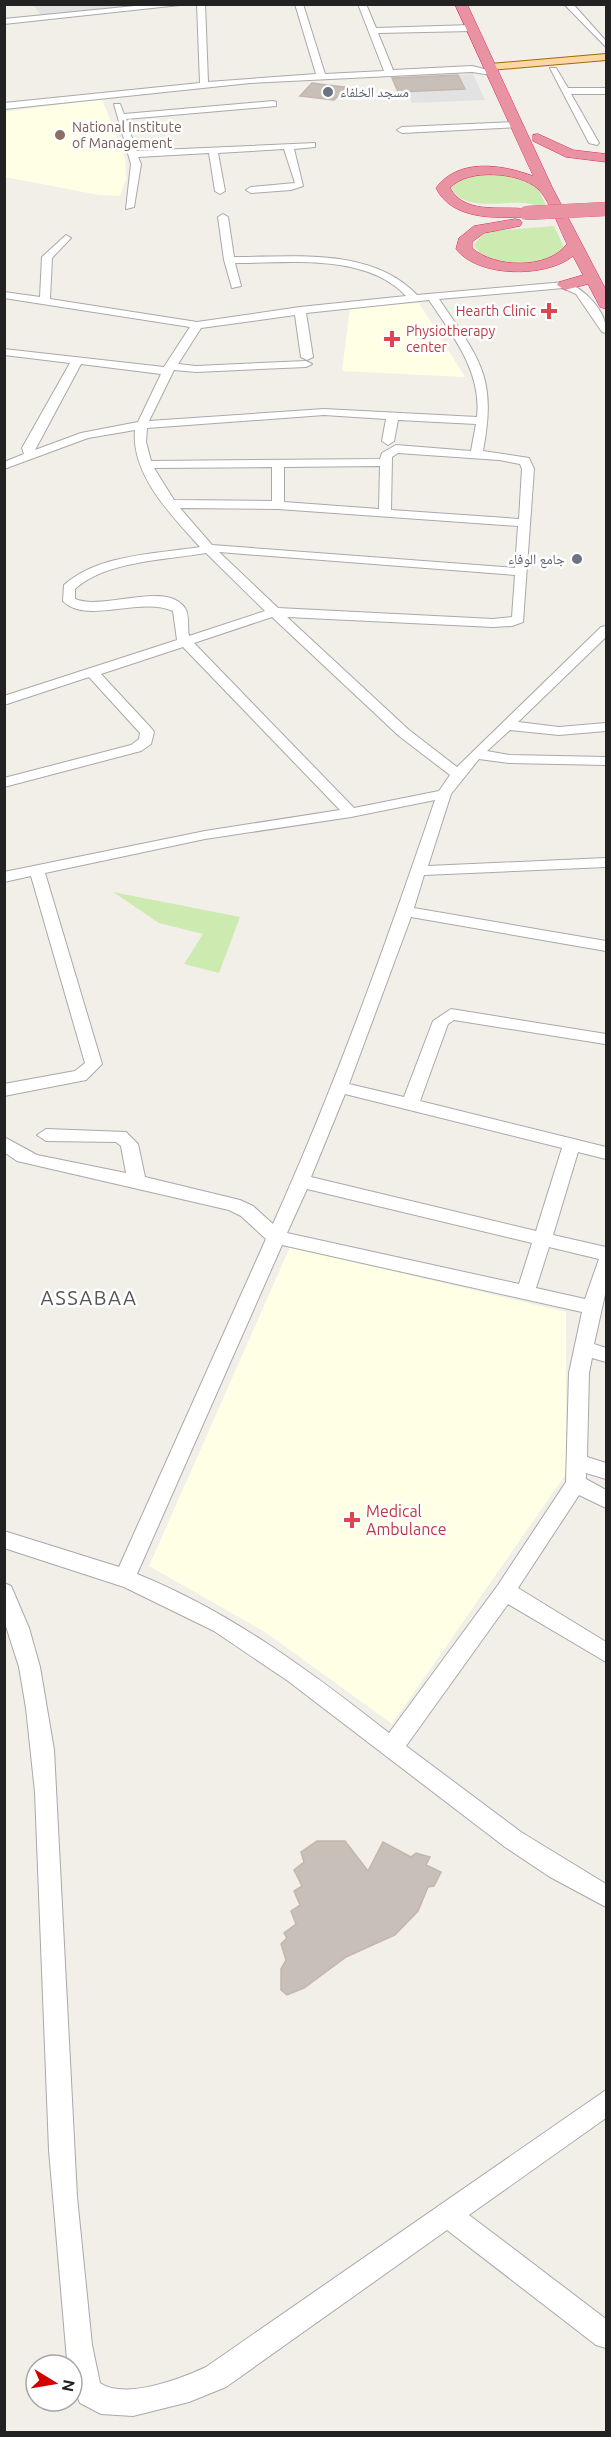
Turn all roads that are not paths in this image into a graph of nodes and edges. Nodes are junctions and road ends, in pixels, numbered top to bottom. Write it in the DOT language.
graph roads {
  1 [pos="185,4"];
  2 [pos="201,4"];
  3 [pos="299,4"];
  4 [pos="362,4"];
  5 [pos="461,4"];
  6 [pos="474,4"];
  7 [pos="568,4"];
  8 [pos="4,22"];
  9 [pos="472,28"];
  10 [pos="372,31"];
  11 [pos="606,45"];
  12 [pos="606,57"];
  13 [pos="494,69"];
  14 [pos="606,69"];
  15 [pos="553,70"];
  16 [pos="389,72"];
  17 [pos="321,75"];
  18 [pos="204,84"];
  19 [pos="565,91"];
  20 [pos="606,91"];
  21 [pos="113,93"];
  22 [pos="273,104"];
  23 [pos="4,106"];
  24 [pos="121,117"];
  25 [pos="517,125"];
  26 [pos="402,130"];
  27 [pos="538,138"];
  28 [pos="594,143"];
  29 [pos="312,145"];
  30 [pos="288,146"];
  31 [pos="213,150"];
  32 [pos="135,154"];
  33 [pos="606,158"];
  34 [pos="545,187"];
  35 [pos="250,190"];
  36 [pos="220,191"];
  37 [pos="129,207"];
  38 [pos="606,212"];
  39 [pos="224,217"];
  40 [pos="530,217"];
  41 [pos="66,238"];
  42 [pos="574,245"];
  43 [pos="229,260"];
  44 [pos="599,277"];
  45 [pos="565,285"];
  46 [pos="236,286"];
  47 [pos="10,296"];
  48 [pos="432,297"];
  49 [pos="415,299"];
  50 [pos="45,302"];
  51 [pos="4,303"];
  52 [pos="606,304"];
  53 [pos="300,310"];
  54 [pos="197,325"];
  55 [pos="606,330"];
  56 [pos="4,352"];
  57 [pos="77,361"];
  58 [pos="168,369"];
  59 [pos="393,415"];
  60 [pos="482,421"];
  61 [pos="143,425"];
  62 [pos="388,441"];
  63 [pos="476,455"];
  64 [pos="31,456"];
  65 [pos="385,462"];
  66 [pos="278,463"];
  67 [pos="148,465"];
  68 [pos="4,466"];
  69 [pos="171,504"];
  70 [pos="278,505"];
  71 [pos="385,512"];
  72 [pos="524,523"];
  73 [pos="209,549"];
  74 [pos="521,572"];
  75 [pos="275,612"];
  76 [pos="606,630"];
  77 [pos="184,640"];
  78 [pos="92,672"];
  79 [pos="4,701"];
  80 [pos="507,725"];
  81 [pos="606,727"];
  82 [pos="476,754"];
  83 [pos="606,761"];
  84 [pos="458,774"];
  85 [pos="4,783"];
  86 [pos="444,795"];
  87 [pos="351,813"];
  88 [pos="606,863"];
  89 [pos="38,871"];
  90 [pos="419,871"];
  91 [pos="4,878"];
  92 [pos="405,911"];
  93 [pos="606,946"];
  94 [pos="605,1039"];
  95 [pos="339,1087"];
  96 [pos="4,1090"];
  97 [pos="410,1104"];
  98 [pos="46,1135"];
  99 [pos="4,1143"];
  100 [pos="572,1145"];
  101 [pos="606,1153"];
  102 [pos="137,1181"];
  103 [pos="300,1181"];
  104 [pos="276,1237"];
  105 [pos="542,1238"];
  106 [pos="606,1254"];
  107 [pos="606,1262"];
  108 [pos="526,1290"];
  109 [pos="592,1307"];
  110 [pos="583,1348"];
  111 [pos="606,1355"];
  112 [pos="606,1471"];
  113 [pos="577,1473"];
  114 [pos="606,1500"];
  115 [pos="4,1539"];
  116 [pos="125,1577"];
  117 [pos="505,1591"];
  118 [pos="4,1592"];
  119 [pos="606,1653"];
  120 [pos="392,1747"];
  121 [pos="606,1896"];
  122 [pos="606,2103"];
  123 [pos="447,2214"];
  124 [pos="606,2335"];
  1 -- 8 [label="street"];
  2 -- 18 [label="street"];
  3 -- 17 [label="street"];
  4 -- 10 [label="street"];
  5 -- 9 [label="highway"];
  6 -- 13 [label="highway"];
  7 -- 11 [label="street"];
  9 -- 10 [label="street"];
  9 -- 13 [label="highway"];
  10 -- 16 [label="street"];
  12 -- 13 [label="main road"];
  13 -- 15 [label="main road"];
  13 -- 16 [label="street"];
  13 -- 25 [label="highway"];
  13 -- 27 [label="highway"];
  14 -- 15 [label="main road"];
  15 -- 19 [label="street"];
  16 -- 17 [label="street"];
  17 -- 18 [label="street"];
  18 -- 21 [label="street"];
  19 -- 20 [label="street"];
  19 -- 28 [label="street"];
  21 -- 23 [label="street"];
  21 -- 24 [label="street"];
  22 -- 24 [label="street"];
  24 -- 32 [label="street"];
  25 -- 26 [label="street"];
  25 -- 34 [label="highway"];
  27 -- 33 [label="highway"];
  27 -- 44 [label="highway"];
  29 -- 30 [label="street"];
  30 -- 31 [label="street"];
  30 -- 35 [label="street"];
  31 -- 32 [label="street"];
  31 -- 36 [label="street"];
  32 -- 37 [label="street"];
  34 -- 40 [label="highway"];
  34 -- 42 [label="highway"];
  38 -- 40 [label="highway"];
  39 -- 43 [label="street"];
  40 -- 42 [label="highway"];
  41 -- 50 [label="street"];
  42 -- 44 [label="highway"];
  43 -- 46 [label="street"];
  43 -- 49 [label="street"];
  44 -- 45 [label="highway"];
  44 -- 52 [label="highway"];
  45 -- 48 [label="street"];
  45 -- 55 [label="street"];
  47 -- 50 [label="street"];
  47 -- 51 [label="street"];
  48 -- 49 [label="street"];
  48 -- 60 [label="street"];
  49 -- 53 [label="street"];
  50 -- 54 [label="street"];
  53 -- 54 [label="street"];
  53 -- 58 [label="street"];
  54 -- 58 [label="street"];
  56 -- 57 [label="street"];
  57 -- 58 [label="street"];
  57 -- 64 [label="street"];
  58 -- 61 [label="street"];
  59 -- 60 [label="street"];
  59 -- 61 [label="street"];
  59 -- 62 [label="street"];
  60 -- 63 [label="street"];
  61 -- 64 [label="street"];
  61 -- 67 [label="street"];
  63 -- 65 [label="street"];
  63 -- 72 [label="street"];
  64 -- 68 [label="street"];
  65 -- 66 [label="street"];
  65 -- 71 [label="street"];
  66 -- 67 [label="street"];
  66 -- 70 [label="street"];
  67 -- 69 [label="street"];
  69 -- 70 [label="street"];
  69 -- 73 [label="street"];
  70 -- 71 [label="street"];
  71 -- 72 [label="street"];
  72 -- 74 [label="street"];
  73 -- 74 [label="street"];
  73 -- 75 [label="street"];
  73 -- 77 [label="street"];
  74 -- 75 [label="street"];
  75 -- 77 [label="street"];
  75 -- 84 [label="street"];
  76 -- 80 [label="street"];
  77 -- 78 [label="street"];
  77 -- 87 [label="street"];
  78 -- 79 [label="street"];
  78 -- 85 [label="street"];
  80 -- 81 [label="street"];
  80 -- 82 [label="street"];
  82 -- 83 [label="street"];
  82 -- 84 [label="street"];
  84 -- 86 [label="street"];
  86 -- 87 [label="street"];
  86 -- 90 [label="street"];
  87 -- 89 [label="street"];
  88 -- 90 [label="street"];
  89 -- 91 [label="street"];
  89 -- 96 [label="street"];
  90 -- 92 [label="street"];
  92 -- 93 [label="street"];
  92 -- 95 [label="street"];
  94 -- 97 [label="street"];
  95 -- 97 [label="street"];
  95 -- 103 [label="street"];
  97 -- 100 [label="street"];
  98 -- 102 [label="street"];
  99 -- 102 [label="street"];
  100 -- 101 [label="street"];
  100 -- 105 [label="street"];
  102 -- 104 [label="street"];
  103 -- 104 [label="street"];
  103 -- 105 [label="street"];
  104 -- 108 [label="street"];
  104 -- 116 [label="street"];
  105 -- 106 [label="street"];
  105 -- 108 [label="street"];
  107 -- 109 [label="street"];
  108 -- 109 [label="street"];
  109 -- 110 [label="street"];
  110 -- 111 [label="street"];
  110 -- 113 [label="street"];
  112 -- 113 [label="street"];
  113 -- 114 [label="street"];
  113 -- 117 [label="street"];
  115 -- 116 [label="street"];
  116 -- 120 [label="street"];
  117 -- 119 [label="street"];
  117 -- 120 [label="street"];
  118 -- 123 [label="street"];
  120 -- 121 [label="street"];
  122 -- 123 [label="street"];
  123 -- 124 [label="street"];
}
